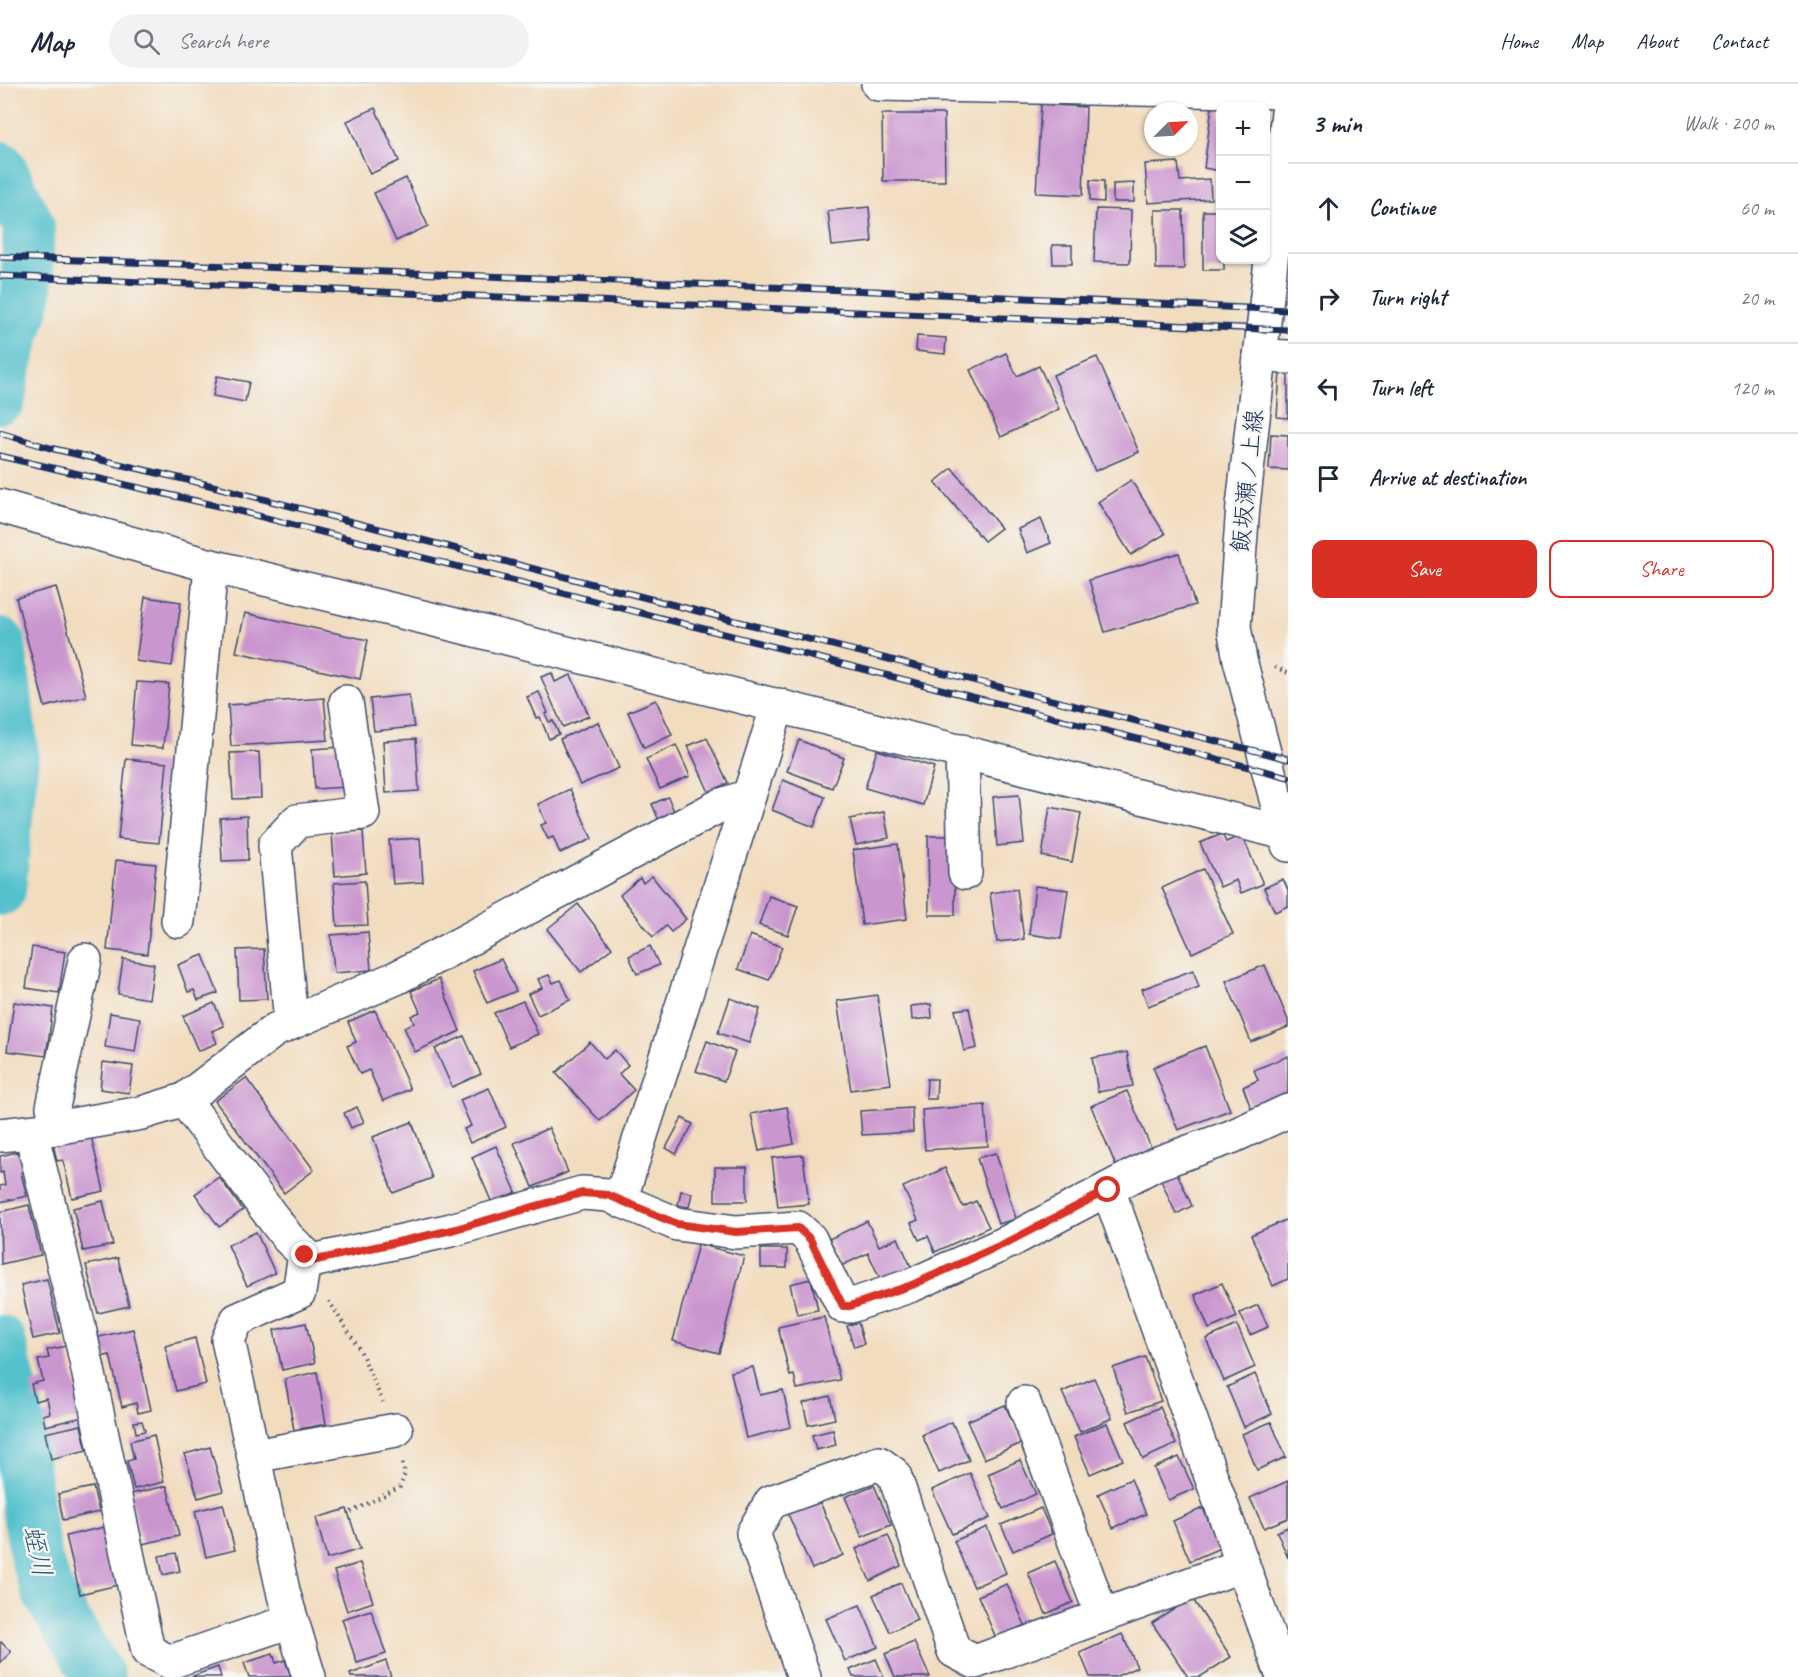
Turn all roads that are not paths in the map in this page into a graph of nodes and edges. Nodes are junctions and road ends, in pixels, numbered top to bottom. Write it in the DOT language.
graph roads {
  1 [pos="878,84"];
  2 [pos="1288,92"];
  3 [pos="1288,112"];
  4 [pos="1274,357"];
  5 [pos="0,506"];
  6 [pos="211,566"];
  7 [pos="346,702"];
  8 [pos="778,705"];
  9 [pos="962,752"];
  10 [pos="749,796"];
  11 [pos="1286,839"];
  12 [pos="965,873"];
  13 [pos="177,921"];
  14 [pos="85,960"];
  15 [pos="291,1023"];
  16 [pos="184,1100"];
  17 [pos="1288,1111"];
  18 [pos="30,1131"];
  19 [pos="1108,1190"];
  20 [pos="621,1201"];
  21 [pos="308,1258"];
  22 [pos="1024,1403"];
  23 [pos="396,1430"];
  24 [pos="254,1456"];
  25 [pos="1243,1565"];
  26 [pos="1102,1616"];
  27 [pos="291,1621"];
  28 [pos="309,1677"];
  29 [pos="804,1677"];
  30 [pos="1283,1677"];
  1 -- 2 [label="street"];
  3 -- 4 [label="street, 飯坂瀬ノ上線"];
  4 -- 11 [label="street, 飯坂瀬ノ上線"];
  5 -- 6 [label="street"];
  6 -- 8 [label="street"];
  6 -- 13 [label="street"];
  7 -- 15 [label="street"];
  8 -- 9 [label="street"];
  8 -- 10 [label="street"];
  9 -- 11 [label="street"];
  9 -- 12 [label="street"];
  10 -- 15 [label="street"];
  10 -- 20 [label="street"];
  14 -- 18 [label="street"];
  15 -- 16 [label="street"];
  16 -- 18 [label="street"];
  16 -- 21 [label="street"];
  17 -- 19 [label="street"];
  18 -- 27 [label="street"];
  19 -- 20 [label="street"];
  19 -- 25 [label="street"];
  20 -- 21 [label="street"];
  21 -- 24 [label="street"];
  22 -- 26 [label="street"];
  23 -- 24 [label="street"];
  24 -- 27 [label="street"];
  25 -- 26 [label="street"];
  25 -- 30 [label="street"];
  26 -- 29 [label="street"];
  27 -- 28 [label="street"];
}
